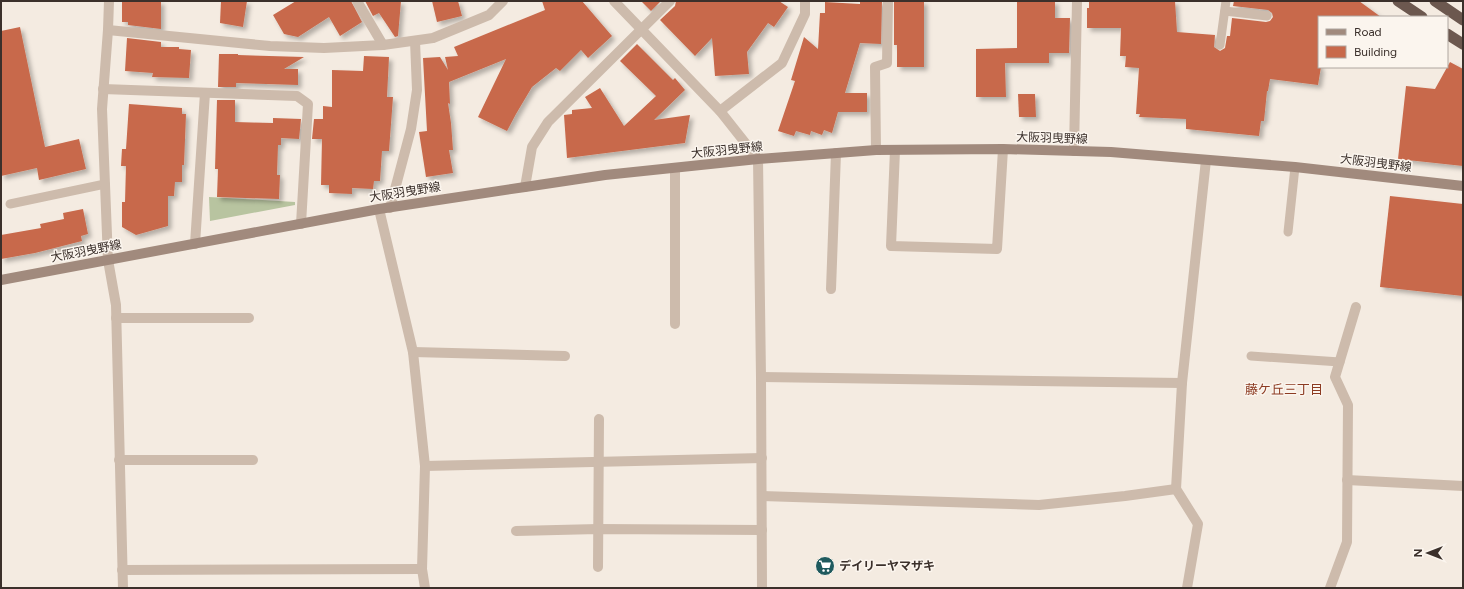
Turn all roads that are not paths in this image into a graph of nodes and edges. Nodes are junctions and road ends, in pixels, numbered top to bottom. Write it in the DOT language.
graph roads {
  1 [pos="109,1"];
  2 [pos="357,1"];
  3 [pos="503,1"];
  4 [pos="614,1"];
  5 [pos="670,1"];
  6 [pos="805,1"];
  7 [pos="888,1"];
  8 [pos="1077,1"];
  9 [pos="1226,1"];
  10 [pos="1398,1"];
  11 [pos="1435,1"];
  12 [pos="1225,11"];
  13 [pos="1267,16"];
  14 [pos="1420,16"];
  15 [pos="1463,20"];
  16 [pos="108,30"];
  17 [pos="642,30"];
  18 [pos="1448,35"];
  19 [pos="415,41"];
  20 [pos="1463,44"];
  21 [pos="383,45"];
  22 [pos="1220,45"];
  23 [pos="103,89"];
  24 [pos="205,93"];
  25 [pos="720,111"];
  26 [pos="1002,149"];
  27 [pos="876,150"];
  28 [pos="896,150"];
  29 [pos="1074,151"];
  30 [pos="836,153"];
  31 [pos="758,159"];
  32 [pos="1206,160"];
  33 [pos="1295,167"];
  34 [pos="675,168"];
  35 [pos="105,184"];
  36 [pos="1463,186"];
  37 [pos="525,187"];
  38 [pos="10,204"];
  39 [pos="390,208"];
  40 [pos="379,209"];
  41 [pos="302,224"];
  42 [pos="1288,232"];
  43 [pos="195,244"];
  44 [pos="108,260"];
  45 [pos="1,280"];
  46 [pos="831,289"];
  47 [pos="1356,307"];
  48 [pos="116,318"];
  49 [pos="249,318"];
  50 [pos="675,324"];
  51 [pos="412,352"];
  52 [pos="565,356"];
  53 [pos="1251,356"];
  54 [pos="1340,362"];
  55 [pos="761,377"];
  56 [pos="1182,383"];
  57 [pos="599,419"];
  58 [pos="762,458"];
  59 [pos="119,460"];
  60 [pos="253,460"];
  61 [pos="599,462"];
  62 [pos="425,466"];
  63 [pos="1347,480"];
  64 [pos="1463,486"];
  65 [pos="1176,489"];
  66 [pos="762,496"];
  67 [pos="598,529"];
  68 [pos="762,530"];
  69 [pos="516,531"];
  70 [pos="598,566"];
  71 [pos="422,569"];
  72 [pos="122,570"];
  73 [pos="123,588"];
  74 [pos="425,588"];
  75 [pos="762,588"];
  76 [pos="1187,588"];
  77 [pos="1330,588"];
  1 -- 16 [label="street"];
  2 -- 21 [label="street"];
  3 -- 19 [label="street"];
  4 -- 17 [label="street"];
  5 -- 17 [label="street"];
  6 -- 25 [label="street"];
  7 -- 27 [label="street"];
  8 -- 29 [label="street"];
  9 -- 12 [label="lane"];
  10 -- 14 [label="highway"];
  11 -- 15 [label="highway"];
  12 -- 13 [label="lane"];
  12 -- 22 [label="lane"];
  16 -- 21 [label="street"];
  16 -- 23 [label="street"];
  17 -- 25 [label="street"];
  17 -- 37 [label="street"];
  18 -- 20 [label="highway"];
  19 -- 21 [label="street"];
  19 -- 39 [label="street"];
  23 -- 24 [label="street"];
  23 -- 35 [label="street"];
  24 -- 41 [label="street"];
  24 -- 43 [label="street"];
  25 -- 31 [label="street"];
  26 -- 28 [label="main road, 大阪羽曳野線"];
  26 -- 28 [label="street"];
  26 -- 29 [label="main road, 大阪羽曳野線"];
  27 -- 28 [label="main road, 大阪羽曳野線"];
  27 -- 30 [label="main road, 大阪羽曳野線"];
  29 -- 32 [label="main road, 大阪羽曳野線"];
  30 -- 31 [label="main road, 大阪羽曳野線"];
  30 -- 46 [label="street"];
  31 -- 34 [label="main road, 大阪羽曳野線"];
  31 -- 55 [label="street"];
  32 -- 33 [label="main road, 大阪羽曳野線"];
  32 -- 56 [label="street"];
  33 -- 36 [label="main road, 大阪羽曳野線"];
  33 -- 42 [label="lane"];
  34 -- 37 [label="main road, 大阪羽曳野線"];
  34 -- 50 [label="street"];
  35 -- 38 [label="lane"];
  35 -- 44 [label="street"];
  37 -- 39 [label="main road, 大阪羽曳野線"];
  39 -- 40 [label="main road, 大阪羽曳野線"];
  40 -- 41 [label="main road, 大阪羽曳野線"];
  40 -- 51 [label="street"];
  41 -- 43 [label="main road, 大阪羽曳野線"];
  43 -- 44 [label="main road, 大阪羽曳野線"];
  44 -- 45 [label="main road, 大阪羽曳野線"];
  44 -- 48 [label="street"];
  47 -- 54 [label="street"];
  48 -- 49 [label="street"];
  48 -- 59 [label="street"];
  51 -- 52 [label="street"];
  51 -- 62 [label="street"];
  53 -- 54 [label="lane"];
  54 -- 63 [label="street"];
  55 -- 56 [label="street"];
  55 -- 58 [label="street"];
  56 -- 65 [label="street"];
  57 -- 61 [label="street"];
  58 -- 61 [label="street"];
  58 -- 66 [label="street"];
  59 -- 60 [label="street"];
  59 -- 72 [label="street"];
  61 -- 62 [label="street"];
  61 -- 67 [label="street"];
  62 -- 71 [label="street"];
  63 -- 64 [label="street"];
  63 -- 77 [label="street"];
  65 -- 66 [label="street"];
  65 -- 76 [label="street"];
  66 -- 68 [label="street"];
  67 -- 68 [label="street"];
  67 -- 69 [label="street"];
  67 -- 70 [label="street"];
  68 -- 75 [label="street"];
  71 -- 72 [label="street"];
  71 -- 74 [label="street"];
  72 -- 73 [label="street"];
}
